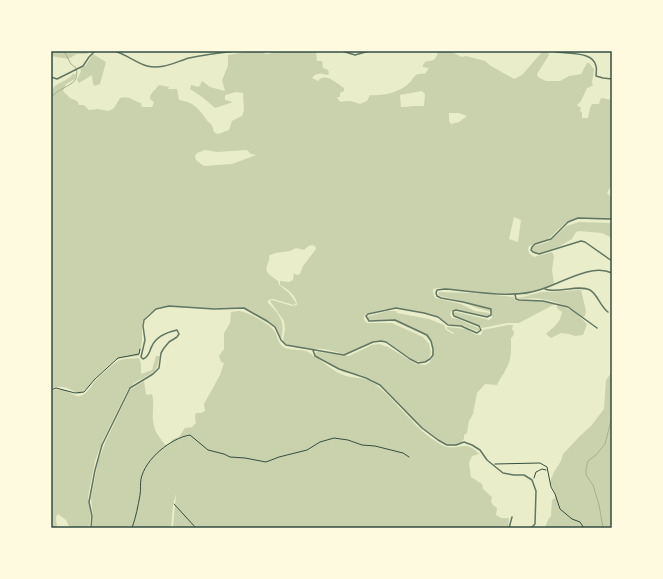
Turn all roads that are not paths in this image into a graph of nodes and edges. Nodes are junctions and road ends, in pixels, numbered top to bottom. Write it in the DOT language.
graph roads {
  1 [pos="95,51"];
  2 [pos="114,51"];
  3 [pos="234,51"];
  4 [pos="342,51"];
  5 [pos="369,51"];
  6 [pos="553,51"];
  7 [pos="51,77"];
  8 [pos="612,79"];
  9 [pos="612,219"];
  10 [pos="612,261"];
  11 [pos="612,273"];
  12 [pos="544,288"];
  13 [pos="514,294"];
  14 [pos="608,312"];
  15 [pos="597,328"];
  16 [pos="313,349"];
  17 [pos="512,517"];
  18 [pos="91,528"];
  19 [pos="509,528"];
  20 [pos="531,528"];
  1 -- 7 [label="street"];
  2 -- 3 [label="street"];
  4 -- 5 [label="street"];
  6 -- 8 [label="street"];
  9 -- 10 [label="street"];
  11 -- 12 [label="street"];
  12 -- 13 [label="street"];
  12 -- 14 [label="street"];
  13 -- 15 [label="street"];
  13 -- 16 [label="street"];
  16 -- 18 [label="street"];
  16 -- 20 [label="street"];
  17 -- 19 [label="street"];
}
